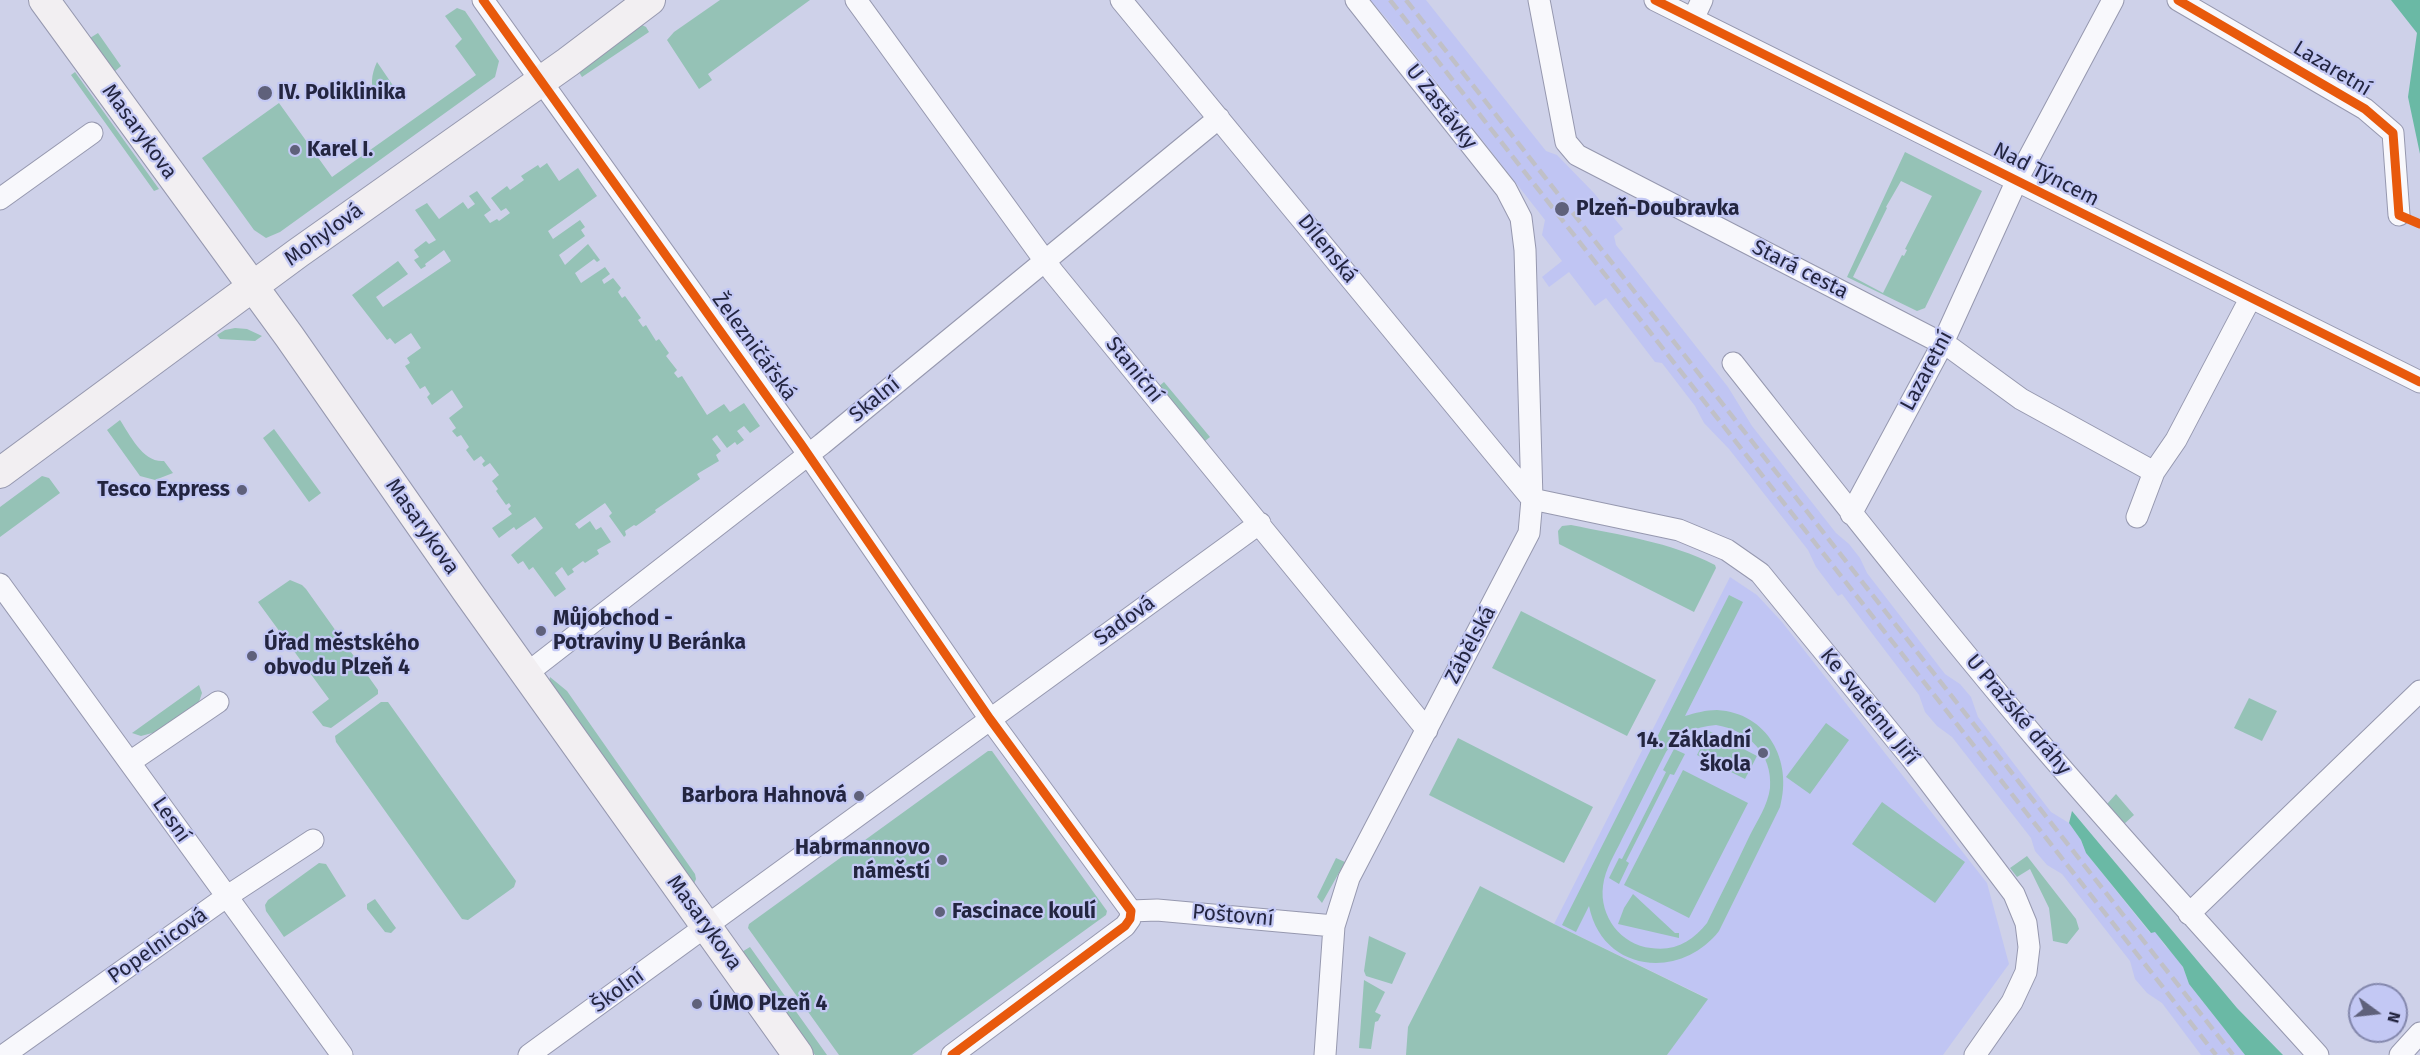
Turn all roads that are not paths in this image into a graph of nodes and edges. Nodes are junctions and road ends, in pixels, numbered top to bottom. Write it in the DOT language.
graph roads {
  1 [pos="44,0"];
  2 [pos="483,0"];
  3 [pos="650,0"];
  4 [pos="856,0"];
  5 [pos="1121,0"];
  6 [pos="1356,0"];
  7 [pos="1539,0"];
  8 [pos="1655,0"];
  9 [pos="2113,0"];
  10 [pos="2178,0"];
  11 [pos="1698,9"];
  12 [pos="540,81"];
  13 [pos="1219,118"];
  14 [pos="92,133"];
  15 [pos="2018,180"];
  16 [pos="0,199"];
  17 [pos="2399,215"];
  18 [pos="1521,218"];
  19 [pos="1045,261"];
  20 [pos="253,288"];
  21 [pos="2250,298"];
  22 [pos="1942,345"];
  23 [pos="1733,363"];
  24 [pos="2420,382"];
  25 [pos="808,454"];
  26 [pos="2154,472"];
  27 [pos="0,473"];
  28 [pos="1532,499"];
  29 [pos="1851,514"];
  30 [pos="2137,517"];
  31 [pos="1260,523"];
  32 [pos="0,584"];
  33 [pos="526,674"];
  34 [pos="2420,691"];
  35 [pos="218,702"];
  36 [pos="990,719"];
  37 [pos="1426,730"];
  38 [pos="130,762"];
  39 [pos="313,840"];
  40 [pos="226,897"];
  41 [pos="1131,911"];
  42 [pos="2189,914"];
  43 [pos="706,926"];
  44 [pos="1334,926"];
  45 [pos="2420,1033"];
  46 [pos="4,1055"];
  47 [pos="342,1055"];
  48 [pos="529,1055"];
  49 [pos="798,1055"];
  50 [pos="952,1055"];
  51 [pos="1325,1055"];
  52 [pos="1975,1055"];
  53 [pos="2318,1055"];
  54 [pos="2400,1055"];
  1 -- 20 [label="main road, Masarykova"];
  2 -- 12 [label="street, Železničářská"];
  3 -- 12 [label="main road, Mohylová"];
  4 -- 19 [label="street, Staniční"];
  5 -- 13 [label="street, Dílenská"];
  6 -- 18 [label="street, U Zastávky"];
  7 -- 22 [label="street, Stará cesta"];
  8 -- 11 [label="street, Nad Týncem"];
  9 -- 15 [label="street, Lazaretní"];
  10 -- 17 [label="street, Lazaretní"];
  11 -- 15 [label="street, Nad Týncem"];
  12 -- 20 [label="main road, Mohylová"];
  12 -- 25 [label="street, Železničářská"];
  13 -- 19 [label="street, Skalní"];
  13 -- 28 [label="street, Dílenská"];
  14 -- 16 [label="street"];
  15 -- 21 [label="street, Nad Týncem"];
  15 -- 22 [label="street, Lazaretní"];
  18 -- 28 [label="street, Zábělská"];
  19 -- 25 [label="street, Skalní"];
  19 -- 31 [label="street, Staniční"];
  20 -- 27 [label="main road, Mohylová"];
  20 -- 33 [label="main road, Masarykova"];
  21 -- 24 [label="street, Nad Týncem"];
  21 -- 26 [label="street"];
  22 -- 26 [label="street, Stará cesta"];
  22 -- 29 [label="street, Lazaretní"];
  23 -- 29 [label="street, U Pražské dráhy"];
  25 -- 33 [label="street, Skalní"];
  25 -- 36 [label="street, Železničářská"];
  26 -- 30 [label="street"];
  28 -- 37 [label="street, Zábělská"];
  28 -- 52 [label="street, Ke Svatému Jiří"];
  29 -- 42 [label="street, U Pražské dráhy"];
  31 -- 36 [label="street, Sadová"];
  31 -- 37 [label="street, Staniční"];
  32 -- 38 [label="street, Lesní"];
  33 -- 43 [label="main road, Masarykova"];
  34 -- 42 [label="street"];
  35 -- 38 [label="street"];
  36 -- 41 [label="street"];
  36 -- 43 [label="street"];
  37 -- 44 [label="street, Zábělská"];
  38 -- 40 [label="street, Lesní"];
  39 -- 40 [label="street, Popelnicová"];
  40 -- 46 [label="street, Popelnicová"];
  40 -- 47 [label="street, Lesní"];
  41 -- 44 [label="street, Poštovní"];
  41 -- 50 [label="street"];
  42 -- 53 [label="street, U Pražské dráhy"];
  43 -- 48 [label="street, Školní"];
  43 -- 49 [label="main road, Masarykova"];
  44 -- 51 [label="street, Zábělská"];
  45 -- 54 [label="street"];
}
